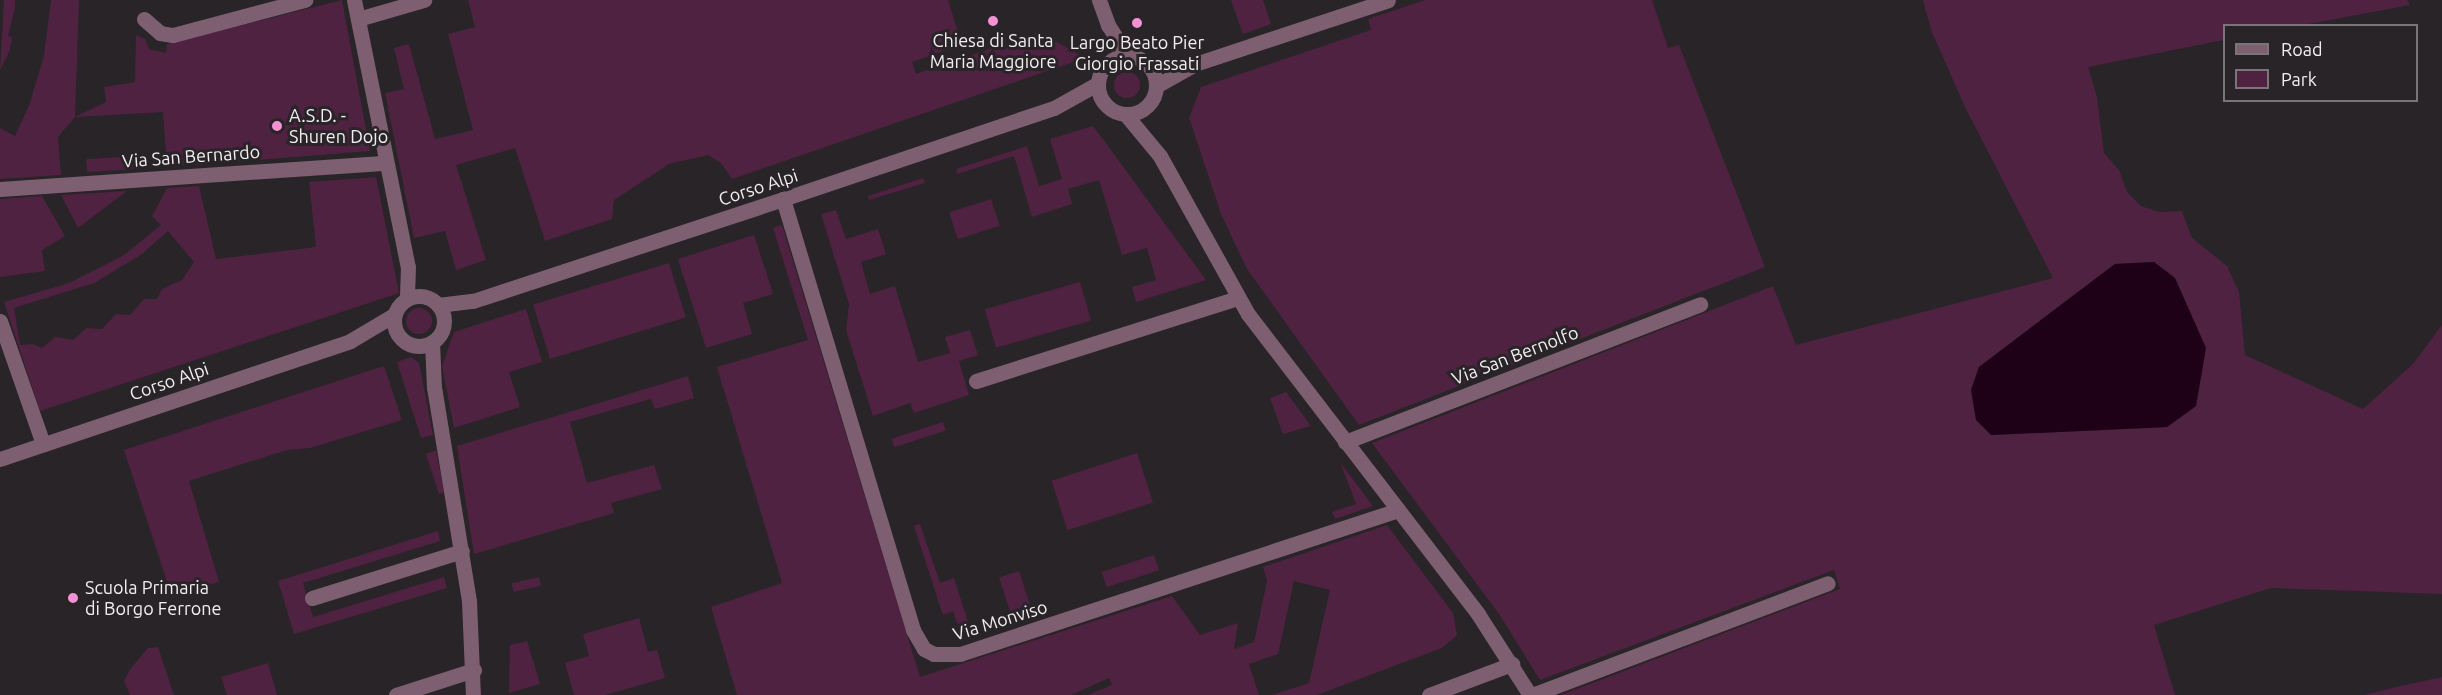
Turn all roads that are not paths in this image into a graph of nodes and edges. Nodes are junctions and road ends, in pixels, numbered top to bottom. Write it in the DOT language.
graph roads {
  1 [pos="304,0"];
  2 [pos="354,0"];
  3 [pos="424,0"];
  4 [pos="1100,0"];
  5 [pos="1388,0"];
  6 [pos="144,19"];
  7 [pos="358,19"];
  8 [pos="1108,25"];
  9 [pos="1128,56"];
  10 [pos="1107,63"];
  11 [pos="1195,64"];
  12 [pos="1148,65"];
  13 [pos="1097,84"];
  14 [pos="1156,86"];
  15 [pos="1105,105"];
  16 [pos="1147,107"];
  17 [pos="1054,108"];
  18 [pos="1126,114"];
  19 [pos="1160,156"];
  20 [pos="386,162"];
  21 [pos="0,189"];
  22 [pos="783,199"];
  23 [pos="408,267"];
  24 [pos="407,298"];
  25 [pos="1237,298"];
  26 [pos="432,300"];
  27 [pos="473,301"];
  28 [pos="1700,304"];
  29 [pos="394,315"];
  30 [pos="0,321"];
  31 [pos="444,324"];
  32 [pos="350,341"];
  33 [pos="432,342"];
  34 [pos="408,343"];
  35 [pos="976,381"];
  36 [pos="434,387"];
  37 [pos="1345,442"];
  38 [pos="43,444"];
  39 [pos="0,459"];
  40 [pos="1398,510"];
  41 [pos="462,551"];
  42 [pos="1828,583"];
  43 [pos="312,598"];
  44 [pos="1512,664"];
  45 [pos="474,670"];
  46 [pos="396,695"];
  47 [pos="473,695"];
  48 [pos="1429,695"];
  49 [pos="1531,695"];
  1 -- 6 [label="street"];
  2 -- 7 [label="street"];
  3 -- 7 [label="street"];
  4 -- 8 [label="street"];
  5 -- 11 [label="street"];
  7 -- 20 [label="street"];
  8 -- 9 [label="street"];
  8 -- 10 [label="street"];
  9 -- 10 [label="street"];
  9 -- 12 [label="street"];
  10 -- 13 [label="street"];
  11 -- 12 [label="street"];
  11 -- 14 [label="street"];
  12 -- 14 [label="street"];
  13 -- 15 [label="street"];
  13 -- 17 [label="street, Corso Alpi"];
  14 -- 16 [label="street"];
  15 -- 17 [label="street, Corso Alpi"];
  15 -- 18 [label="street"];
  16 -- 18 [label="street"];
  16 -- 19 [label="street"];
  17 -- 22 [label="street, Corso Alpi"];
  18 -- 19 [label="street"];
  19 -- 25 [label="street"];
  20 -- 21 [label="street, Via San Bernardo"];
  20 -- 23 [label="street"];
  22 -- 27 [label="street, Corso Alpi"];
  22 -- 40 [label="street, Via Monviso"];
  23 -- 24 [label="street"];
  23 -- 26 [label="street"];
  24 -- 26 [label="street"];
  24 -- 29 [label="street"];
  25 -- 35 [label="street"];
  25 -- 37 [label="street"];
  26 -- 27 [label="street, Corso Alpi"];
  26 -- 31 [label="street"];
  27 -- 31 [label="street, Corso Alpi"];
  28 -- 37 [label="street, Via San Bernolfo"];
  29 -- 32 [label="street, Corso Alpi"];
  29 -- 34 [label="street"];
  30 -- 38 [label="street"];
  31 -- 33 [label="street"];
  32 -- 34 [label="street, Corso Alpi"];
  32 -- 38 [label="street, Corso Alpi"];
  33 -- 34 [label="street"];
  33 -- 36 [label="street"];
  34 -- 36 [label="street"];
  36 -- 41 [label="street"];
  37 -- 40 [label="street"];
  38 -- 39 [label="street, Corso Alpi"];
  40 -- 44 [label="street"];
  41 -- 43 [label="street"];
  41 -- 45 [label="street"];
  42 -- 49 [label="street"];
  44 -- 48 [label="street"];
  44 -- 49 [label="street"];
  45 -- 46 [label="street"];
  45 -- 47 [label="street"];
}
